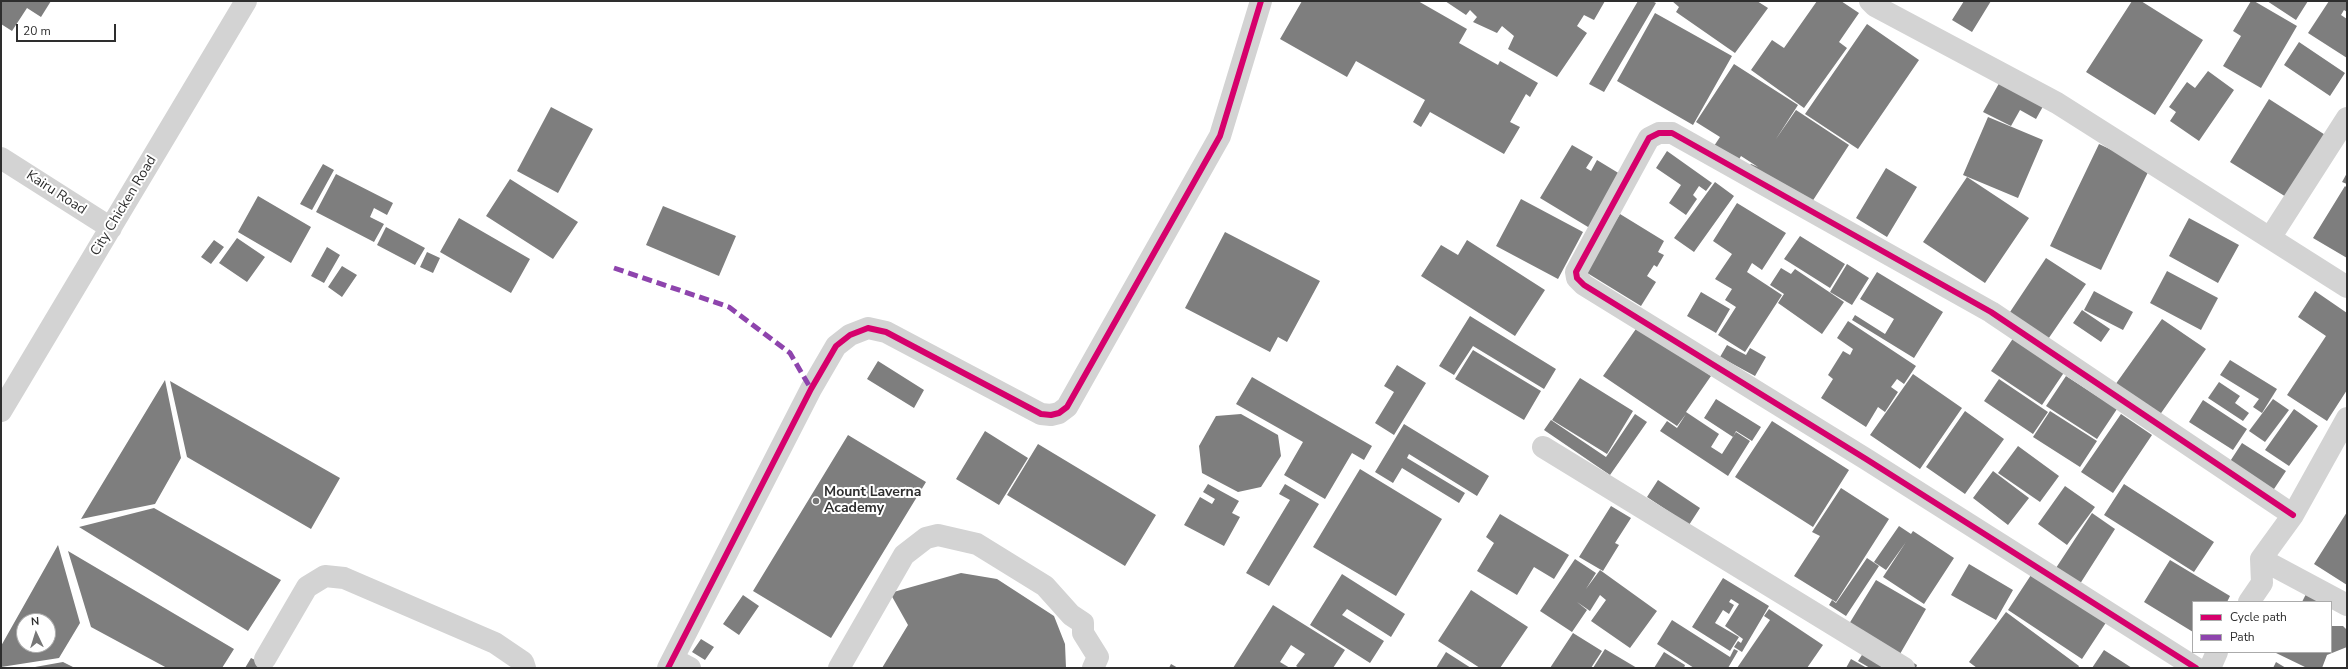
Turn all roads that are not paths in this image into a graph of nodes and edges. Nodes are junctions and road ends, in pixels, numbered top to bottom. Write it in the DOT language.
graph roads {
  1 [pos="246,1"];
  2 [pos="1261,1"];
  3 [pos="1870,1"];
  4 [pos="2347,118"];
  5 [pos="1,158"];
  6 [pos="111,228"];
  7 [pos="2270,238"];
  8 [pos="2347,287"];
  9 [pos="1,411"];
  10 [pos="2347,418"];
  11 [pos="1543,447"];
  12 [pos="2293,515"];
  13 [pos="2261,559"];
  14 [pos="2250,601"];
  15 [pos="2347,604"];
  16 [pos="2217,653"];
  17 [pos="265,659"];
  18 [pos="677,665"];
  19 [pos="525,668"];
  20 [pos="839,668"];
  21 [pos="1093,668"];
  22 [pos="1904,668"];
  23 [pos="2196,668"];
  24 [pos="2210,668"];
  1 -- 6 [label="street, City Chicken Road"];
  2 -- 18 [label="street"];
  3 -- 7 [label="street"];
  4 -- 7 [label="street"];
  5 -- 6 [label="street, Kairu Road"];
  6 -- 9 [label="street, City Chicken Road"];
  7 -- 8 [label="street"];
  10 -- 12 [label="street"];
  11 -- 22 [label="street"];
  12 -- 13 [label="street"];
  12 -- 23 [label="street"];
  13 -- 14 [label="street"];
  13 -- 15 [label="street"];
  16 -- 24 [label="street"];
  17 -- 19 [label="street"];
  20 -- 21 [label="street"];
}
